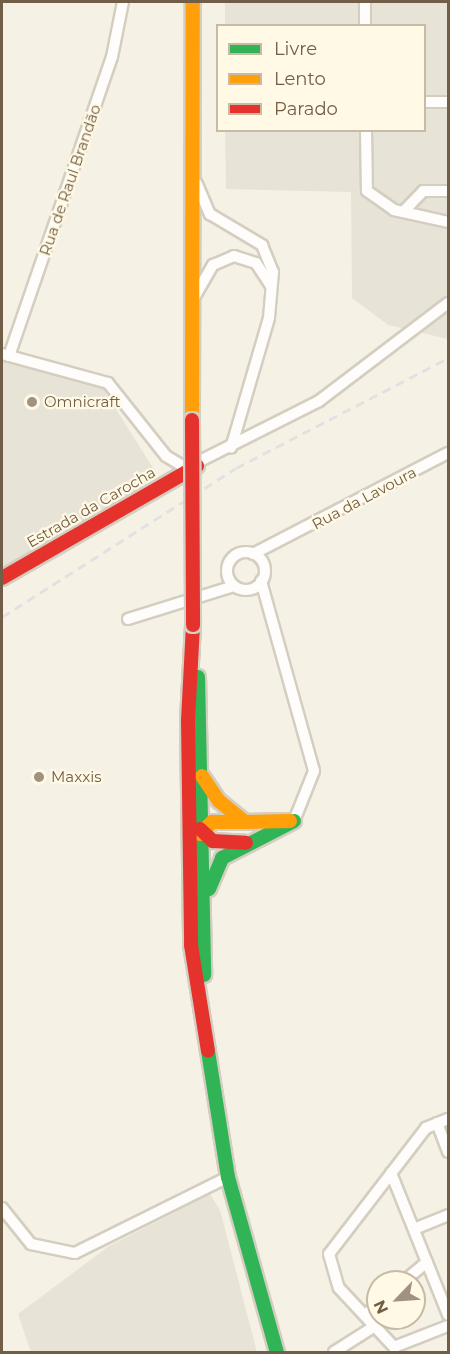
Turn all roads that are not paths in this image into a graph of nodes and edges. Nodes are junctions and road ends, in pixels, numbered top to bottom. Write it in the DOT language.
graph roads {
  1 [pos="123,2"];
  2 [pos="193,2"];
  3 [pos="365,2"];
  4 [pos="365,24"];
  5 [pos="426,102"];
  6 [pos="448,102"];
  7 [pos="366,132"];
  8 [pos="194,174"];
  9 [pos="448,191"];
  10 [pos="403,212"];
  11 [pos="448,222"];
  12 [pos="273,289"];
  13 [pos="193,302"];
  14 [pos="448,303"];
  15 [pos="4,356"];
  16 [pos="231,448"];
  17 [pos="448,453"];
  18 [pos="197,466"];
  19 [pos="281,544"];
  20 [pos="253,554"];
  21 [pos="263,566"];
  22 [pos="227,572"];
  23 [pos="2,578"];
  24 [pos="261,581"];
  25 [pos="234,586"];
  26 [pos="212,589"];
  27 [pos="249,590"];
  28 [pos="268,612"];
  29 [pos="128,619"];
  30 [pos="193,626"];
  31 [pos="202,776"];
  32 [pos="189,789"];
  33 [pos="294,821"];
  34 [pos="245,822"];
  35 [pos="204,831"];
  36 [pos="188,840"];
  37 [pos="246,843"];
  38 [pos="204,912"];
  39 [pos="205,1041"];
  40 [pos="448,1119"];
  41 [pos="437,1124"];
  42 [pos="448,1152"];
  43 [pos="392,1173"];
  44 [pos="228,1177"];
  45 [pos="2,1210"];
  46 [pos="448,1215"];
  47 [pos="414,1229"];
  48 [pos="427,1262"];
  49 [pos="418,1270"];
  50 [pos="365,1315"];
  51 [pos="448,1315"];
  52 [pos="448,1326"];
  53 [pos="369,1330"];
  54 [pos="379,1330"];
  55 [pos="278,1353"];
  56 [pos="334,1353"];
  1 -- 15 [label="street, Rua de Raul Brandão"];
  2 -- 8 [label="main road"];
  3 -- 4 [label="street"];
  5 -- 6 [label="street"];
  7 -- 10 [label="street"];
  8 -- 12 [label="street"];
  8 -- 13 [label="main road"];
  9 -- 10 [label="street"];
  10 -- 11 [label="street"];
  12 -- 13 [label="street"];
  12 -- 16 [label="street"];
  13 -- 30 [label="main road, bridge"];
  14 -- 16 [label="street"];
  15 -- 18 [label="street"];
  16 -- 18 [label="street"];
  17 -- 19 [label="street, Rua da Lavoura"];
  18 -- 23 [label="main road, Estrada da Carocha"];
  19 -- 20 [label="street"];
  19 -- 21 [label="street"];
  20 -- 21 [label="street"];
  20 -- 22 [label="street"];
  21 -- 24 [label="street"];
  22 -- 25 [label="street"];
  22 -- 26 [label="street"];
  24 -- 27 [label="street"];
  24 -- 28 [label="street"];
  25 -- 26 [label="street"];
  25 -- 27 [label="street"];
  26 -- 29 [label="street"];
  27 -- 28 [label="street"];
  28 -- 33 [label="street"];
  30 -- 31 [label="main road"];
  30 -- 32 [label="main road"];
  31 -- 34 [label="main road"];
  31 -- 35 [label="main road"];
  32 -- 35 [label="main road"];
  32 -- 36 [label="main road"];
  33 -- 34 [label="main road"];
  33 -- 37 [label="main road"];
  34 -- 35 [label="main road"];
  35 -- 36 [label="main road"];
  35 -- 37 [label="main road"];
  35 -- 38 [label="main road"];
  36 -- 39 [label="main road"];
  37 -- 38 [label="main road"];
  38 -- 39 [label="main road"];
  39 -- 44 [label="main road"];
  40 -- 41 [label="street"];
  41 -- 42 [label="street"];
  41 -- 43 [label="street"];
  43 -- 47 [label="street"];
  43 -- 50 [label="street"];
  44 -- 45 [label="street"];
  44 -- 55 [label="main road"];
  46 -- 47 [label="street"];
  47 -- 48 [label="street"];
  48 -- 49 [label="street"];
  48 -- 51 [label="street"];
  52 -- 54 [label="street"];
  53 -- 56 [label="street"];
}
